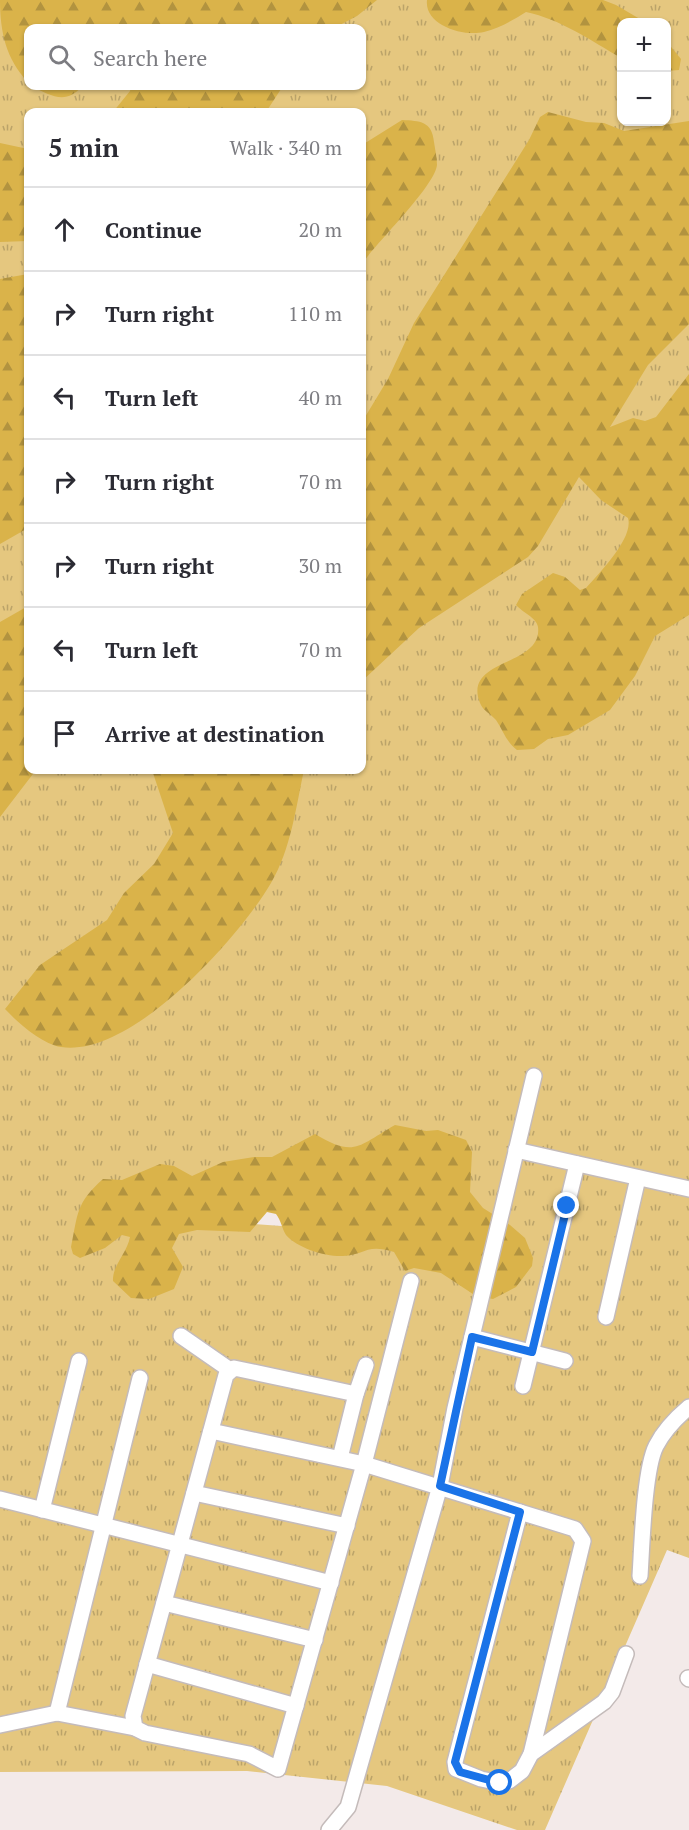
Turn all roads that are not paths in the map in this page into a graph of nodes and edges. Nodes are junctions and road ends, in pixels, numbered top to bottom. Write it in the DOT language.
graph roads {
  1 [pos="534,1076"];
  2 [pos="516,1150"];
  3 [pos="577,1164"];
  4 [pos="638,1178"];
  5 [pos="688,1189"];
  6 [pos="411,1281"];
  7 [pos="606,1317"];
  8 [pos="181,1336"];
  9 [pos="472,1337"];
  10 [pos="532,1352"];
  11 [pos="79,1360"];
  12 [pos="565,1361"];
  13 [pos="366,1365"];
  14 [pos="230,1370"];
  15 [pos="140,1378"];
  16 [pos="524,1386"];
  17 [pos="356,1394"];
  18 [pos="689,1407"];
  19 [pos="211,1431"];
  20 [pos="340,1458"];
  21 [pos="364,1464"];
  22 [pos="440,1486"];
  23 [pos="194,1493"];
  24 [pos="0,1499"];
  25 [pos="42,1510"];
  26 [pos="520,1512"];
  27 [pos="104,1526"];
  28 [pos="347,1526"];
  29 [pos="180,1546"];
  30 [pos="640,1576"];
  31 [pos="331,1583"];
  32 [pos="164,1603"];
  33 [pos="315,1640"];
  34 [pos="626,1654"];
  35 [pos="147,1664"];
  36 [pos="296,1706"];
  37 [pos="57,1713"];
  38 [pos="0,1725"];
  39 [pos="135,1728"];
  40 [pos="531,1754"];
  41 [pos="329,1830"];
  1 -- 2 [label="street"];
  2 -- 3 [label="street"];
  2 -- 9 [label="street"];
  3 -- 4 [label="street"];
  3 -- 10 [label="street"];
  4 -- 5 [label="street"];
  4 -- 7 [label="street"];
  6 -- 21 [label="street"];
  8 -- 14 [label="street"];
  9 -- 10 [label="street"];
  9 -- 22 [label="street"];
  10 -- 12 [label="street"];
  10 -- 16 [label="street"];
  11 -- 25 [label="street"];
  13 -- 17 [label="street"];
  14 -- 17 [label="street"];
  14 -- 19 [label="street"];
  15 -- 27 [label="street"];
  17 -- 20 [label="street"];
  18 -- 30 [label="street"];
  19 -- 20 [label="street"];
  19 -- 23 [label="street"];
  20 -- 21 [label="street"];
  21 -- 22 [label="street"];
  21 -- 28 [label="street"];
  22 -- 26 [label="street"];
  22 -- 41 [label="street"];
  23 -- 28 [label="street"];
  23 -- 29 [label="street"];
  24 -- 25 [label="street"];
  25 -- 27 [label="street"];
  26 -- 40 [label="street"];
  26 -- 40 [label="street"];
  27 -- 29 [label="street"];
  27 -- 37 [label="street"];
  28 -- 31 [label="street"];
  29 -- 31 [label="street"];
  29 -- 32 [label="street"];
  31 -- 33 [label="street"];
  32 -- 33 [label="street"];
  32 -- 35 [label="street"];
  33 -- 36 [label="street"];
  34 -- 40 [label="street"];
  35 -- 36 [label="street"];
  35 -- 39 [label="street"];
  36 -- 39 [label="street"];
  37 -- 38 [label="street"];
  37 -- 39 [label="street"];
}
